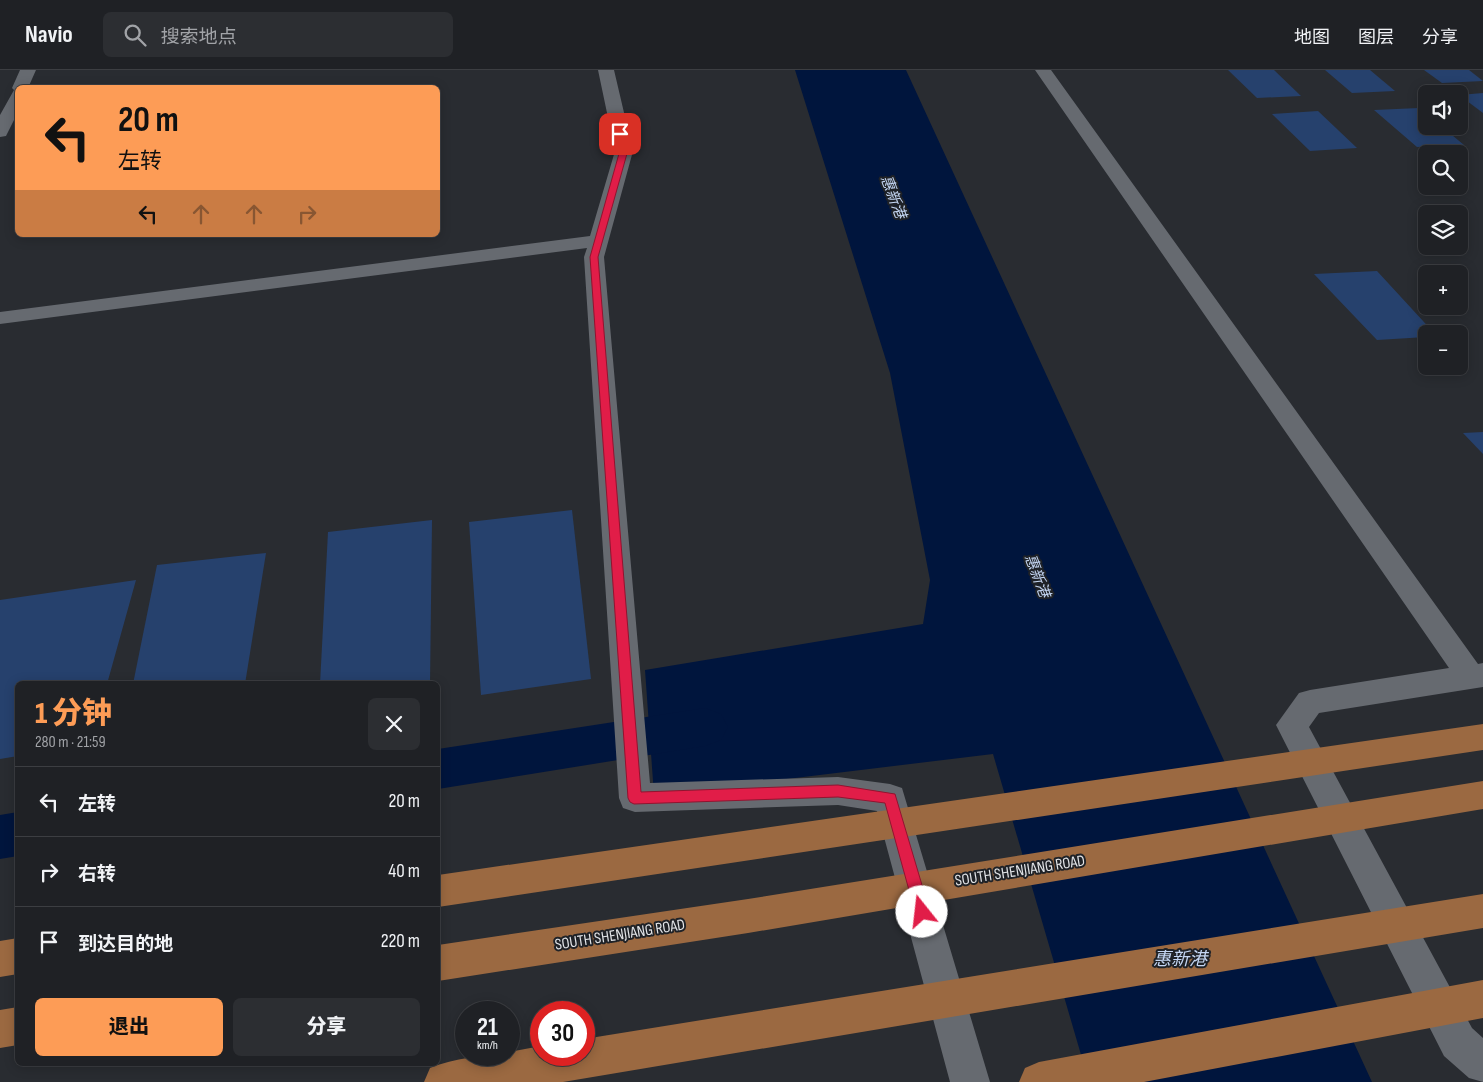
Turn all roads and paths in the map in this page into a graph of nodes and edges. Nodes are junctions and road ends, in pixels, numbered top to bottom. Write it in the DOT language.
graph roads {
  1 [pos="28,70"];
  2 [pos="606,70"];
  3 [pos="1044,70"];
  4 [pos="21,85"];
  5 [pos="15,100"];
  6 [pos="0,132"];
  7 [pos="598,241"];
  8 [pos="0,318"];
  9 [pos="1477,676"];
  10 [pos="1483,737"];
  11 [pos="1483,795"];
  12 [pos="440,891"];
  13 [pos="1483,911"];
  14 [pos="15,956"];
  15 [pos="0,958"];
  16 [pos="440,963"];
  17 [pos="1483,999"];
  18 [pos="15,1027"];
  19 [pos="0,1030"];
  20 [pos="1483,1064"];
  21 [pos="444,1082"];
  22 [pos="970,1082"];
  23 [pos="1039,1082"];
  1 -- 4 [label="street"];
  2 -- 7 [label="street"];
  3 -- 9 [label="street"];
  5 -- 6 [label="street"];
  7 -- 8 [label="street"];
  7 -- 22 [label="street"];
  9 -- 20 [label="street"];
  10 -- 12 [label="main road"];
  11 -- 16 [label="main road, SOUTH SHENJIANG ROAD"];
  13 -- 21 [label="main road"];
  14 -- 15 [label="main road"];
  17 -- 23 [label="main road"];
  18 -- 19 [label="main road"];
}
